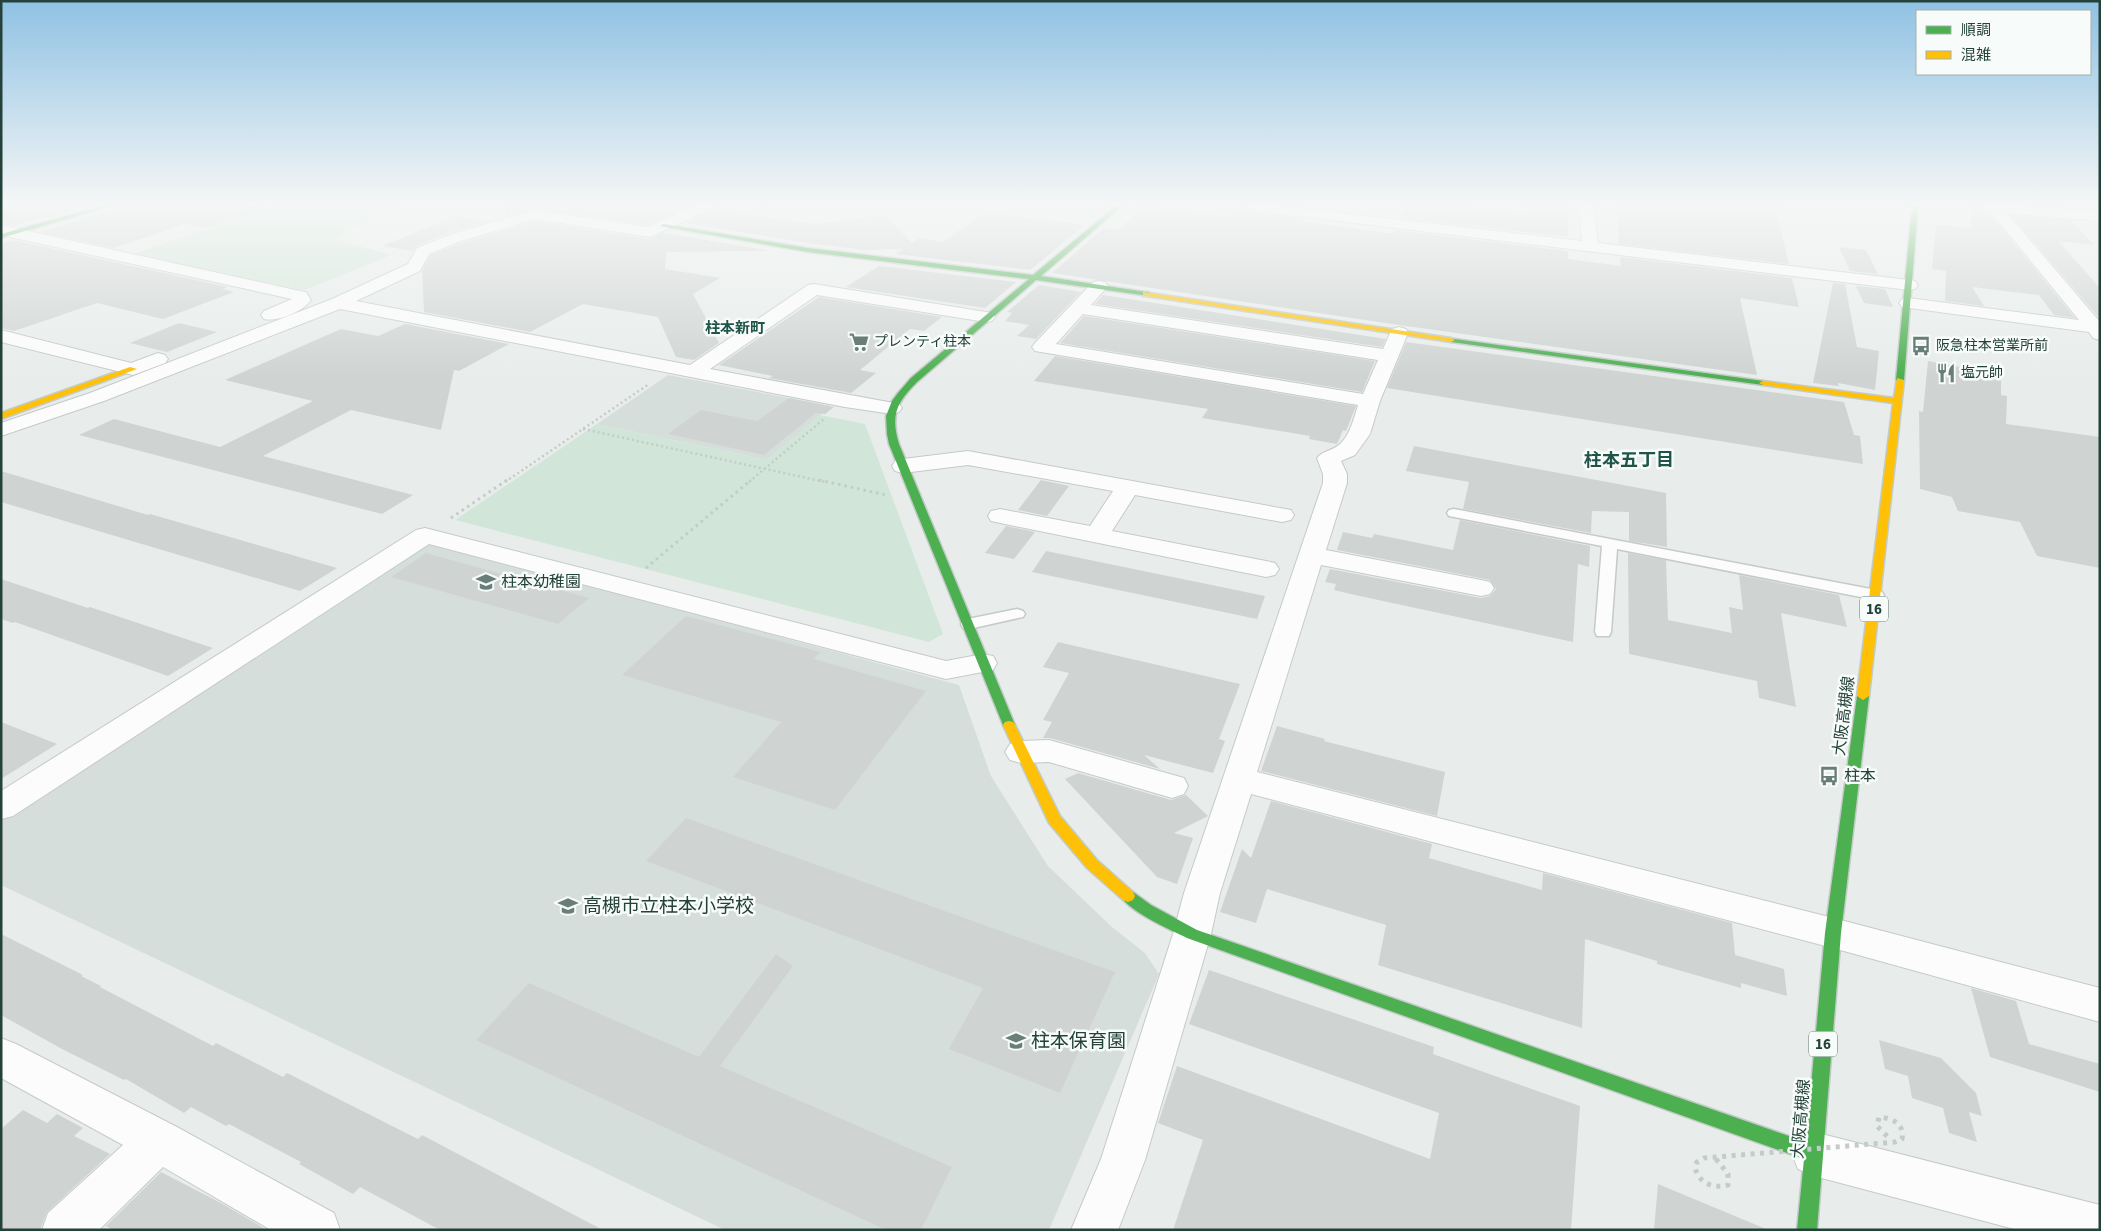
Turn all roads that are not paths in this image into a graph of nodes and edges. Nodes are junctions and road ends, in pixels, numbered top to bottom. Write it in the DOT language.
graph roads {
  1 [pos="148,263"];
  2 [pos="416,263"];
  3 [pos="917,263"];
  4 [pos="1051,263"];
  5 [pos="1733,263"];
  6 [pos="1911,263"];
  7 [pos="2040,263"];
  8 [pos="1034,278"];
  9 [pos="1909,285"];
  10 [pos="1098,286"];
  11 [pos="338,303"];
  12 [pos="1908,303"];
  13 [pos="1078,308"];
  14 [pos="986,317"];
  15 [pos="2098,330"];
  16 [pos="1,336"];
  17 [pos="1395,345"];
  18 [pos="133,368"];
  19 [pos="694,371"];
  20 [pos="1370,401"];
  21 [pos="1897,401"];
  22 [pos="892,408"];
  23 [pos="1,416"];
  24 [pos="1,430"];
  25 [pos="903,466"];
  26 [pos="1128,487"];
  27 [pos="1454,514"];
  28 [pos="1282,515"];
  29 [pos="1000,516"];
  30 [pos="1097,535"];
  31 [pos="1610,544"];
  32 [pos="1312,555"];
  33 [pos="1266,569"];
  34 [pos="1482,588"];
  35 [pos="1876,595"];
  36 [pos="1017,614"];
  37 [pos="969,624"];
  38 [pos="1603,632"];
  39 [pos="982,663"];
  40 [pos="1021,752"];
  41 [pos="1239,778"];
  42 [pos="1172,786"];
  43 [pos="1,807"];
  44 [pos="1833,933"];
  45 [pos="1192,934"];
  46 [pos="2100,1005"];
  47 [pos="6,1066"];
  48 [pos="159,1141"];
  49 [pos="1814,1154"];
  50 [pos="2100,1228"];
  51 [pos="316,1229"];
  52 [pos="65,1230"];
  53 [pos="1094,1230"];
  54 [pos="1807,1230"];
  1 -- 18 [label="street"];
  2 -- 11 [label="street"];
  3 -- 8 [label="street"];
  4 -- 8 [label="street"];
  5 -- 9 [label="street"];
  6 -- 9 [label="street, 大阪高槻線 / 16"];
  7 -- 15 [label="street"];
  8 -- 10 [label="street"];
  8 -- 14 [label="street"];
  9 -- 12 [label="street, 大阪高槻線 / 16"];
  10 -- 13 [label="street"];
  10 -- 17 [label="street"];
  11 -- 19 [label="street"];
  11 -- 24 [label="street"];
  12 -- 15 [label="street"];
  12 -- 21 [label="street, 大阪高槻線 / 16"];
  13 -- 17 [label="street"];
  13 -- 20 [label="street"];
  14 -- 19 [label="street"];
  14 -- 22 [label="street"];
  16 -- 18 [label="street"];
  17 -- 20 [label="street"];
  17 -- 21 [label="street"];
  18 -- 23 [label="street"];
  19 -- 22 [label="street"];
  20 -- 32 [label="street"];
  21 -- 35 [label="street, 大阪高槻線 / 16"];
  22 -- 25 [label="street"];
  25 -- 26 [label="street"];
  25 -- 37 [label="street"];
  26 -- 28 [label="street"];
  26 -- 30 [label="street"];
  27 -- 31 [label="lane"];
  29 -- 30 [label="street"];
  30 -- 33 [label="street"];
  31 -- 35 [label="lane"];
  31 -- 38 [label="lane"];
  32 -- 34 [label="street"];
  32 -- 41 [label="street"];
  35 -- 44 [label="street, 大阪高槻線 / 16"];
  36 -- 37 [label="lane"];
  37 -- 39 [label="street"];
  39 -- 40 [label="street"];
  39 -- 43 [label="street"];
  40 -- 42 [label="street"];
  40 -- 45 [label="street"];
  41 -- 44 [label="street"];
  41 -- 45 [label="street"];
  44 -- 46 [label="street"];
  44 -- 49 [label="street, 大阪高槻線 / 16"];
  45 -- 49 [label="street"];
  45 -- 53 [label="street"];
  47 -- 48 [label="street"];
  48 -- 51 [label="street"];
  48 -- 52 [label="street"];
  49 -- 50 [label="street"];
  49 -- 54 [label="street, 大阪高槻線 / 16"];
}
